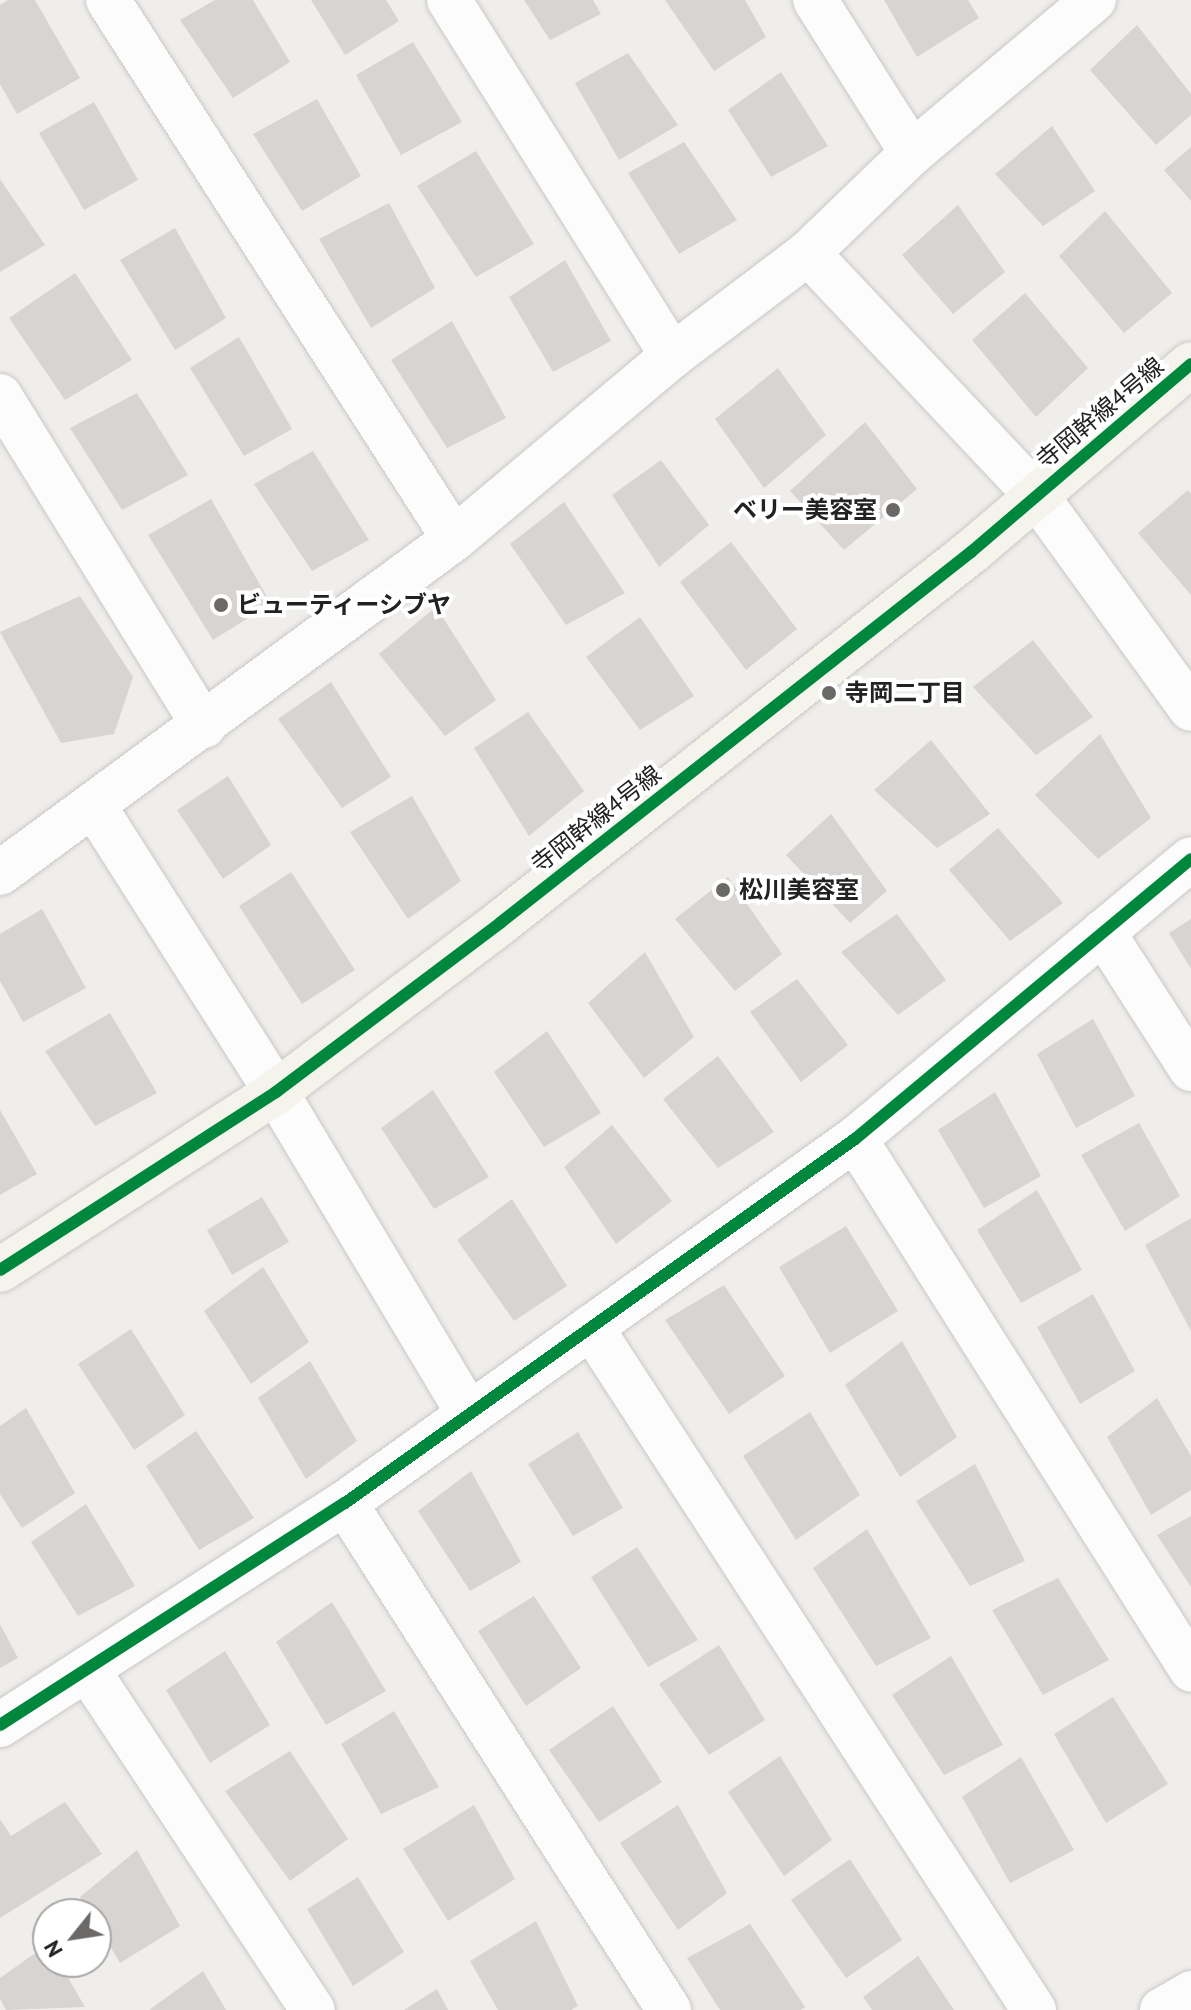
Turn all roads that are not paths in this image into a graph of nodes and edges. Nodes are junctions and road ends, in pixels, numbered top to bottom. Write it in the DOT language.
graph roads {
  1 [pos="108,0"];
  2 [pos="449,0"];
  3 [pos="815,0"];
  4 [pos="1094,0"];
  5 [pos="912,153"];
  6 [pos="808,253"];
  7 [pos="672,356"];
  8 [pos="1191,364"];
  9 [pos="0,396"];
  10 [pos="1036,495"];
  11 [pos="454,539"];
  12 [pos="1191,709"];
  13 [pos="204,726"];
  14 [pos="94,806"];
  15 [pos="1191,859"];
  16 [pos="0,873"];
  17 [pos="1103,932"];
  18 [pos="1191,1069"];
  19 [pos="276,1092"];
  20 [pos="855,1139"];
  21 [pos="0,1270"];
  22 [pos="591,1327"];
  23 [pos="469,1414"];
  24 [pos="345,1503"];
  25 [pos="87,1669"];
  26 [pos="1191,1669"];
  27 [pos="0,1725"];
  28 [pos="1191,1993"];
  29 [pos="313,2010"];
  30 [pos="669,2010"];
  31 [pos="1034,2010"];
  32 [pos="1162,2010"];
  1 -- 11 [label="street"];
  2 -- 7 [label="street"];
  3 -- 5 [label="street"];
  4 -- 5 [label="street"];
  5 -- 6 [label="street"];
  6 -- 7 [label="street"];
  6 -- 10 [label="street"];
  7 -- 11 [label="street"];
  8 -- 10 [label="street, 寺岡幹線4号線"];
  9 -- 13 [label="street"];
  10 -- 12 [label="street"];
  10 -- 19 [label="street, 寺岡幹線4号線"];
  11 -- 13 [label="street"];
  13 -- 14 [label="street"];
  14 -- 16 [label="street"];
  14 -- 19 [label="street"];
  15 -- 17 [label="street"];
  17 -- 18 [label="street"];
  17 -- 20 [label="street"];
  19 -- 21 [label="street, 寺岡幹線4号線"];
  19 -- 23 [label="street"];
  20 -- 22 [label="street"];
  20 -- 26 [label="street"];
  22 -- 23 [label="street"];
  22 -- 31 [label="street"];
  23 -- 24 [label="street"];
  24 -- 25 [label="street"];
  24 -- 30 [label="street"];
  25 -- 27 [label="street"];
  25 -- 29 [label="street"];
  28 -- 32 [label="street"];
}
